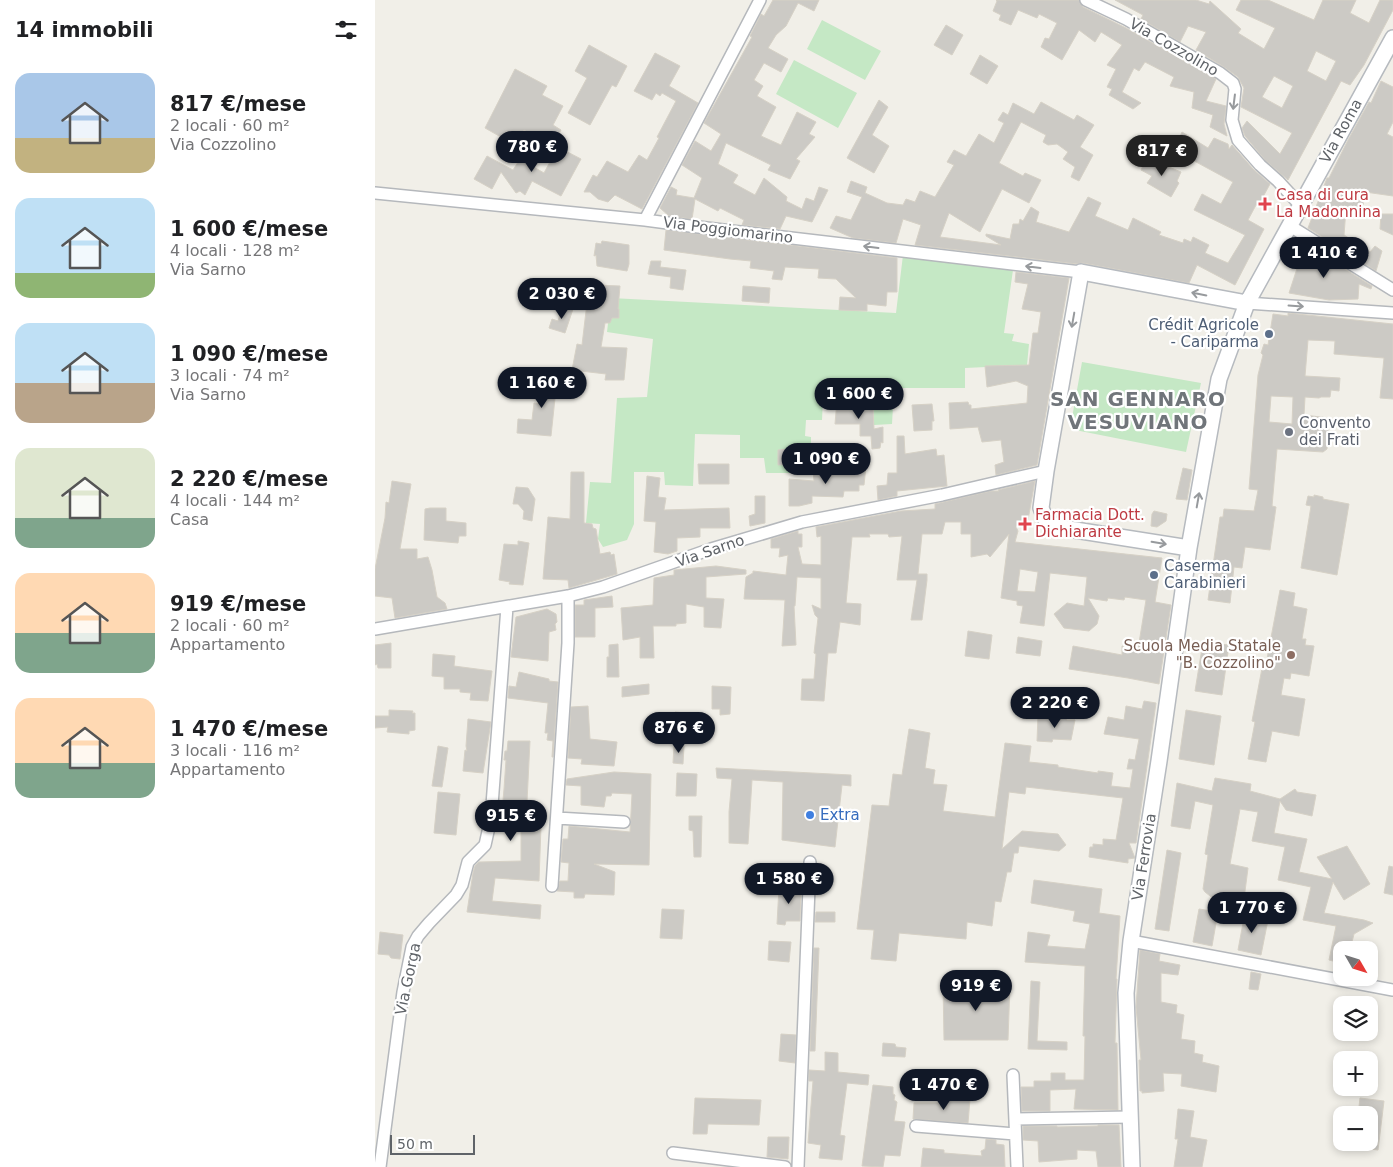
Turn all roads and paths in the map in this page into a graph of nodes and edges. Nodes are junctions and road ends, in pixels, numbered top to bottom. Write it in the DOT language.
graph roads {
  1 [pos="760,0"];
  2 [pos="1086,0"];
  3 [pos="1393,38"];
  4 [pos="375,193"];
  5 [pos="1301,206"];
  6 [pos="645,220"];
  7 [pos="1290,226"];
  8 [pos="1081,272"];
  9 [pos="1393,290"];
  10 [pos="1247,304"];
  11 [pos="1393,312"];
  12 [pos="1046,470"];
  13 [pos="1189,548"];
  14 [pos="568,596"];
  15 [pos="507,607"];
  16 [pos="375,629"];
  17 [pos="557,818"];
  18 [pos="624,822"];
  19 [pos="810,862"];
  20 [pos="552,886"];
  21 [pos="1131,941"];
  22 [pos="1393,990"];
  23 [pos="1013,1075"];
  24 [pos="1130,1117"];
  25 [pos="1016,1119"];
  26 [pos="917,1126"];
  27 [pos="1015,1134"];
  28 [pos="673,1153"];
  29 [pos="380,1167"];
  30 [pos="785,1167"];
  31 [pos="798,1167"];
  32 [pos="1017,1167"];
  33 [pos="1132,1167"];
  1 -- 6 [label="street"];
  2 -- 5 [label="street, Via Cozzolino, one-way"];
  3 -- 5 [label="main road, Via Roma"];
  4 -- 6 [label="street, Via Poggiomarino"];
  5 -- 7 [label="main road, Via Roma"];
  8 -- 6 [label="street, Via Poggiomarino, one-way"];
  7 -- 9 [label="street"];
  7 -- 10 [label="main road, Via Roma"];
  10 -- 8 [label="main road, one-way"];
  8 -- 12 [label="main road, one-way"];
  10 -- 11 [label="street, one-way"];
  13 -- 10 [label="main road, Via Ferrovia, one-way"];
  12 -- 13 [label="main road, one-way"];
  12 -- 14 [label="street, Via Sarno"];
  13 -- 21 [label="main road, Via Ferrovia"];
  14 -- 15 [label="street, Via Sarno"];
  14 -- 17 [label="street"];
  15 -- 16 [label="street, Via Sarno"];
  15 -- 29 [label="street, Via Gorga"];
  17 -- 18 [label="street"];
  17 -- 20 [label="street"];
  19 -- 31 [label="street"];
  21 -- 22 [label="street"];
  21 -- 24 [label="main road, Via Ferrovia"];
  23 -- 25 [label="street"];
  24 -- 25 [label="street"];
  24 -- 33 [label="main road, Via Ferrovia"];
  25 -- 27 [label="street"];
  26 -- 27 [label="street"];
  27 -- 32 [label="street"];
  28 -- 30 [label="street"];
}
